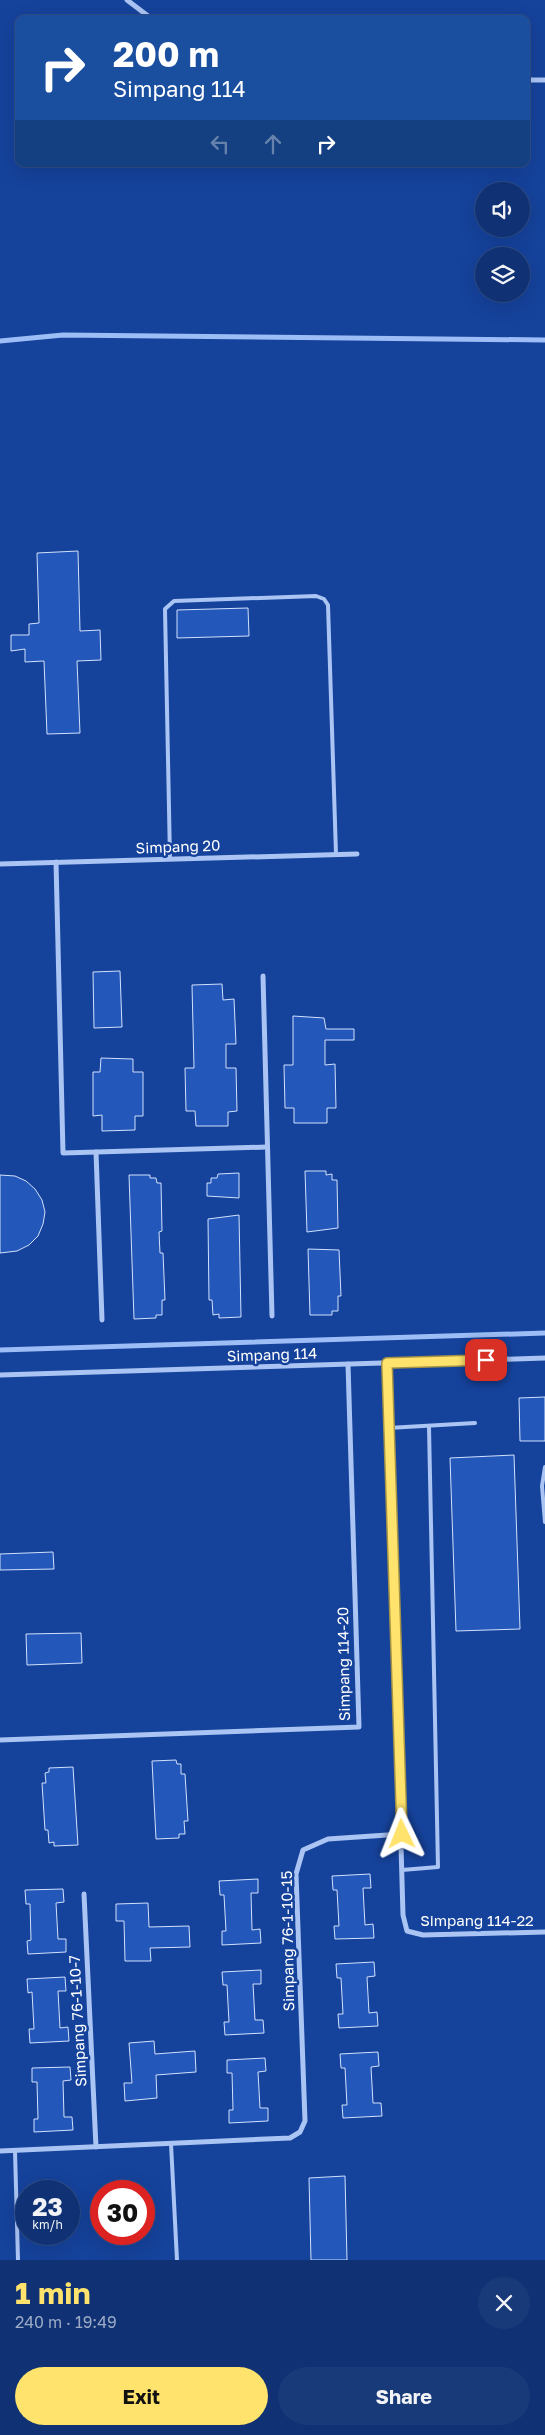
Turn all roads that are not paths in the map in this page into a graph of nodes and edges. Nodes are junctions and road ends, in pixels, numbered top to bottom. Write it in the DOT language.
graph roads {
  1 [pos="127,0"];
  2 [pos="147,15"];
  3 [pos="530,80"];
  4 [pos="545,80"];
  5 [pos="336,854"];
  6 [pos="357,854"];
  7 [pos="170,859"];
  8 [pos="56,862"];
  9 [pos="0,864"];
  10 [pos="263,976"];
  11 [pos="267,1147"];
  12 [pos="96,1152"];
  13 [pos="272,1316"];
  14 [pos="102,1320"];
  15 [pos="545,1358"];
  16 [pos="387,1363"];
  17 [pos="348,1364"];
  18 [pos="0,1375"];
  19 [pos="475,1423"];
  20 [pos="388,1428"];
  21 [pos="429,1428"];
  22 [pos="545,1467"];
  23 [pos="545,1522"];
  24 [pos="0,1740"];
  25 [pos="402,1834"];
  26 [pos="402,1870"];
  27 [pos="84,1894"];
  28 [pos="545,1932"];
  29 [pos="171,2144"];
  30 [pos="96,2147"];
  31 [pos="15,2150"];
  32 [pos="0,2151"];
  33 [pos="18,2260"];
  34 [pos="177,2260"];
  1 -- 2 [label="street"];
  3 -- 4 [label="street"];
  5 -- 6 [label="street, Simpang 20"];
  5 -- 7 [label="street, Simpang 20"];
  5 -- 7 [label="lane"];
  7 -- 8 [label="street, Simpang 20"];
  8 -- 9 [label="street, Simpang 20"];
  8 -- 12 [label="street"];
  10 -- 11 [label="street"];
  11 -- 12 [label="street"];
  11 -- 13 [label="street"];
  12 -- 14 [label="street"];
  15 -- 16 [label="street, Simpang 114"];
  16 -- 17 [label="street, Simpang 114"];
  16 -- 20 [label="street, Simpang 114-22"];
  17 -- 18 [label="street, Simpang 114"];
  17 -- 24 [label="street, Simpang 114-20"];
  19 -- 21 [label="lane"];
  20 -- 21 [label="lane"];
  20 -- 25 [label="street, Simpang 114-22"];
  21 -- 26 [label="lane"];
  22 -- 23 [label="lane"];
  25 -- 26 [label="street, Simpang 114-22"];
  25 -- 29 [label="street, Simpang 76-1-10-15"];
  26 -- 28 [label="street, Simpang 114-22"];
  27 -- 30 [label="street, Simpang 76-1-10-7"];
  29 -- 30 [label="street"];
  29 -- 34 [label="lane"];
  30 -- 31 [label="street"];
  31 -- 32 [label="street"];
  31 -- 33 [label="lane"];
}
